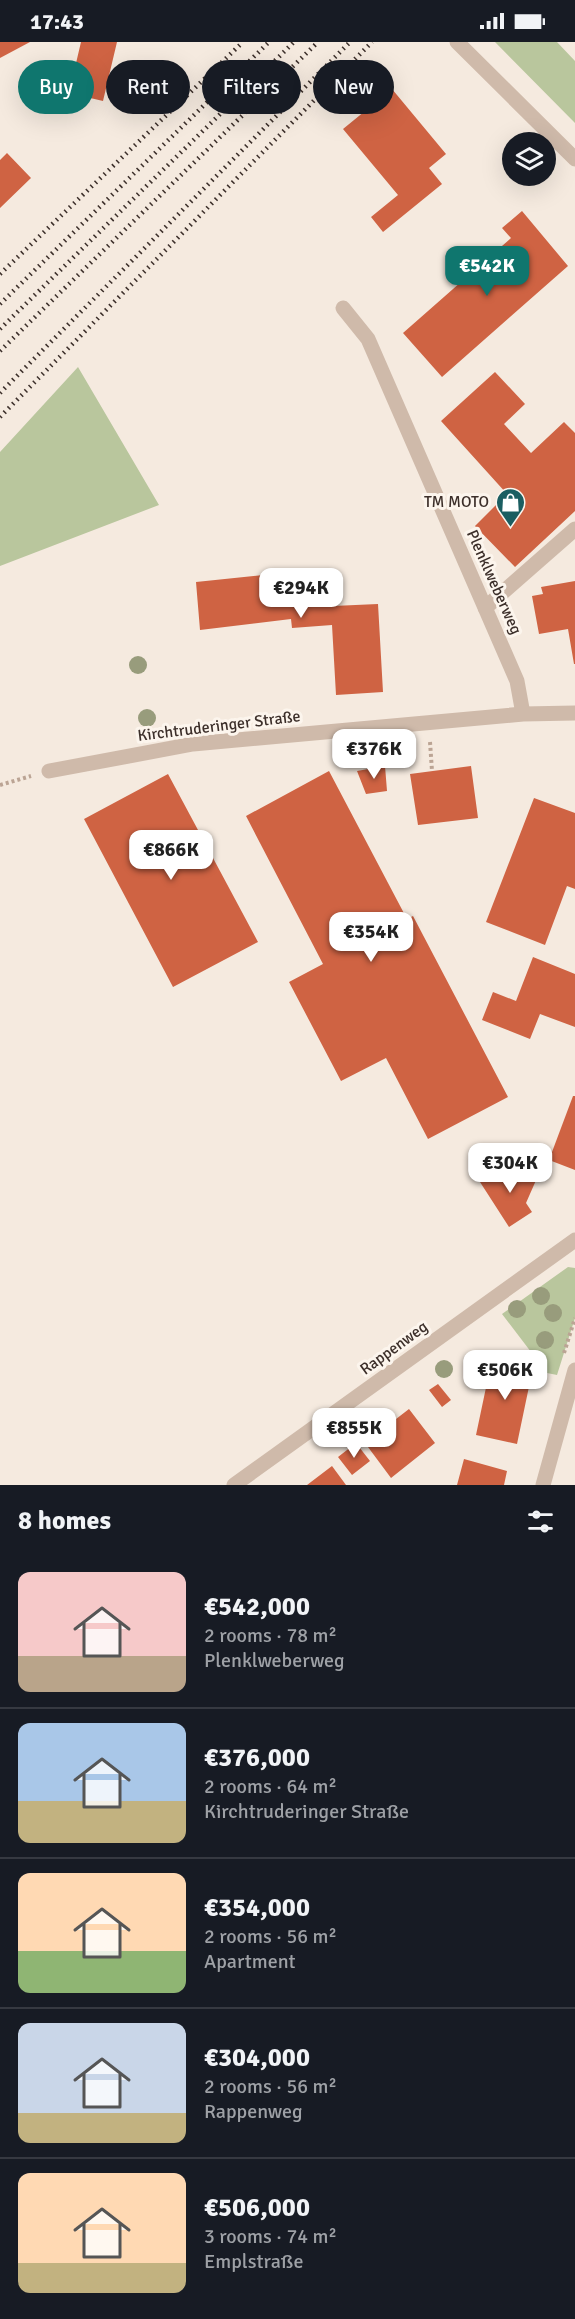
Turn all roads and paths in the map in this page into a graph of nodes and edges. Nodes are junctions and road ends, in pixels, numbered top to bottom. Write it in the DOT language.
graph roads {
  1 [pos="458,43"];
  2 [pos="575,159"];
  3 [pos="342,308"];
  4 [pos="575,529"];
  5 [pos="485,608"];
  6 [pos="575,713"];
  7 [pos="523,714"];
  8 [pos="430,733"];
  9 [pos="49,771"];
  10 [pos="432,771"];
  11 [pos="0,785"];
  12 [pos="575,1240"];
  13 [pos="575,1318"];
  14 [pos="560,1364"];
  15 [pos="575,1370"];
  16 [pos="234,1485"];
  17 [pos="543,1485"];
  1 -- 2 [label="street"];
  3 -- 5 [label="street, Plenklweberweg"];
  4 -- 5 [label="street"];
  5 -- 7 [label="street, Plenklweberweg"];
  6 -- 7 [label="street, Kirchtruderinger Straße"];
  7 -- 9 [label="street, Kirchtruderinger Straße"];
  8 -- 10 [label="path"];
  9 -- 11 [label="path"];
  12 -- 16 [label="street, Rappenweg"];
  13 -- 14 [label="path"];
  15 -- 17 [label="street"];
}
